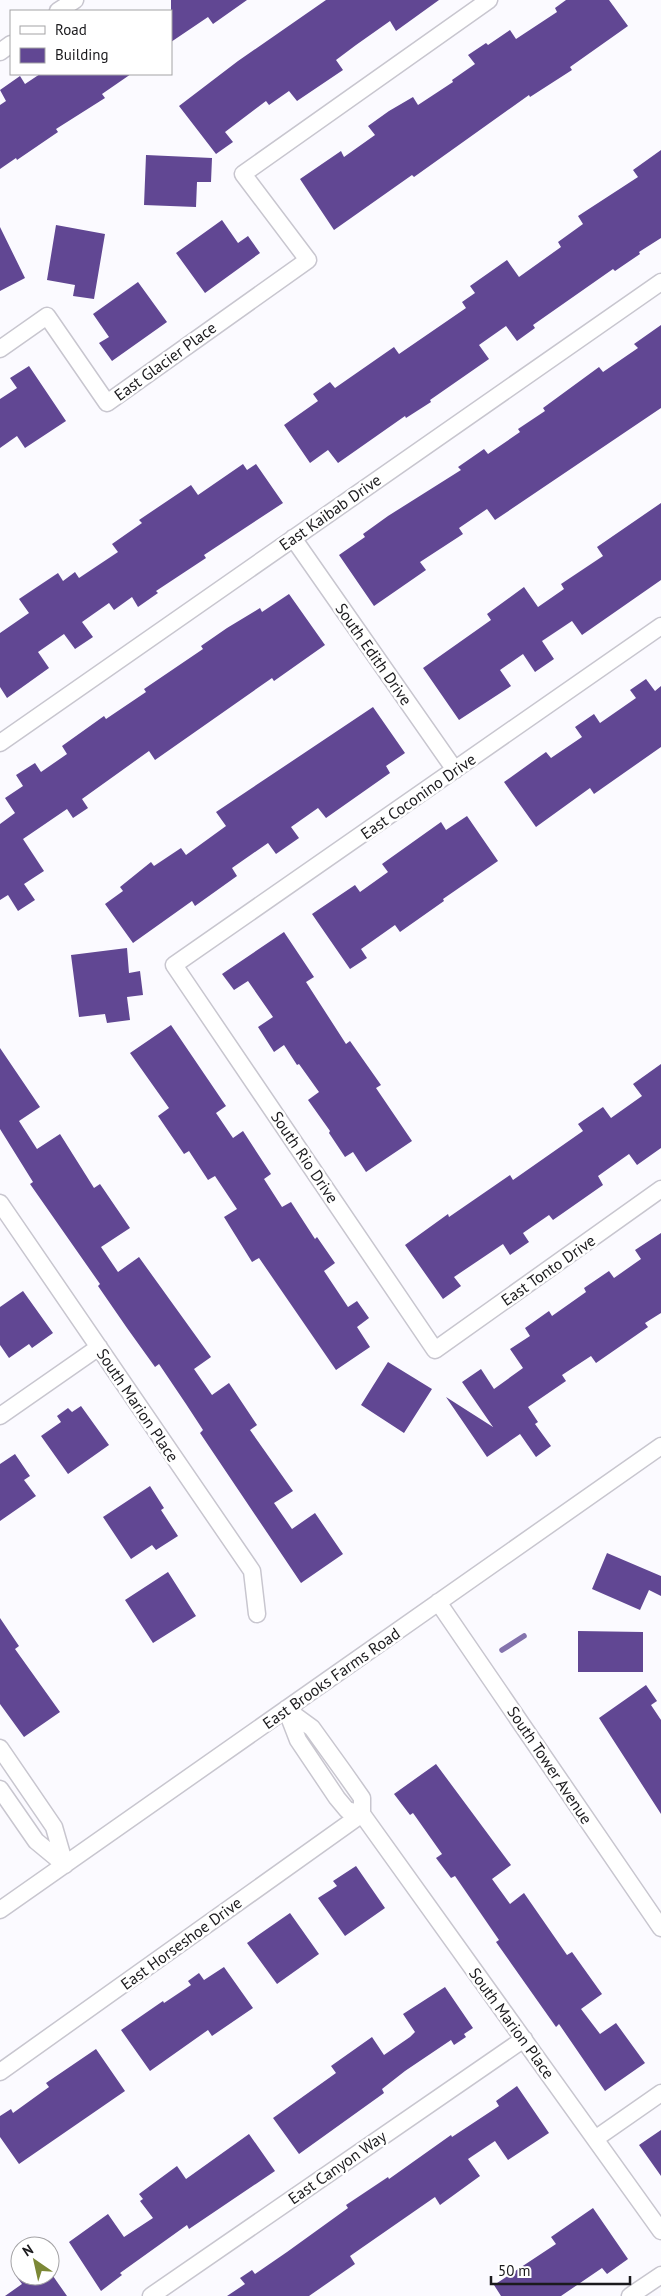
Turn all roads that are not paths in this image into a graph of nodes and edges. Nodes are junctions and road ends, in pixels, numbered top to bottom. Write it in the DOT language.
graph roads {
  1 [pos="74,0"];
  2 [pos="489,0"];
  3 [pos="59,10"];
  4 [pos="661,282"];
  5 [pos="0,349"];
  6 [pos="293,538"];
  7 [pos="661,626"];
  8 [pos="0,743"];
  9 [pos="455,770"];
  10 [pos="174,965"];
  11 [pos="661,1189"];
  12 [pos="0,1202"];
  13 [pos="99,1347"];
  14 [pos="435,1350"];
  15 [pos="0,1416"];
  16 [pos="661,1446"];
  17 [pos="438,1602"];
  18 [pos="258,1614"];
  19 [pos="286,1709"];
  20 [pos="0,1748"];
  21 [pos="343,1771"];
  22 [pos="327,1783"];
  23 [pos="26,1787"];
  24 [pos="4,1795"];
  25 [pos="362,1814"];
  26 [pos="65,1865"];
  27 [pos="0,1910"];
  28 [pos="661,1928"];
  29 [pos="524,2039"];
  30 [pos="0,2072"];
  31 [pos="661,2093"];
  32 [pos="595,2139"];
  33 [pos="661,2231"];
  34 [pos="661,2274"];
  35 [pos="151,2296"];
  36 [pos="630,2296"];
  1 -- 3 [label="street"];
  2 -- 5 [label="street, East Glacier Place"];
  4 -- 6 [label="street, East Kaibab Drive"];
  6 -- 8 [label="street, East Kaibab Drive"];
  6 -- 9 [label="street, South Edith Drive"];
  7 -- 9 [label="street, East Coconino Drive"];
  9 -- 10 [label="street, East Coconino Drive"];
  10 -- 14 [label="street, South Rio Drive"];
  11 -- 14 [label="street, East Tonto Drive"];
  12 -- 13 [label="street, South Marion Place"];
  13 -- 15 [label="street"];
  13 -- 18 [label="street, South Marion Place"];
  16 -- 17 [label="street, East Brooks Farms Road"];
  17 -- 19 [label="street, East Brooks Farms Road"];
  17 -- 28 [label="street, South Tower Avenue"];
  19 -- 21 [label="street, South Marion Place"];
  19 -- 22 [label="street, South Marion Place"];
  19 -- 26 [label="street, East Brooks Farms Road"];
  20 -- 23 [label="street"];
  21 -- 22 [label="street"];
  21 -- 25 [label="street, South Marion Place"];
  22 -- 25 [label="street, South Marion Place"];
  23 -- 24 [label="street"];
  23 -- 26 [label="street"];
  24 -- 26 [label="street"];
  25 -- 29 [label="street, South Marion Place"];
  25 -- 30 [label="street, East Horseshoe Drive"];
  26 -- 27 [label="street, East Brooks Farms Road"];
  29 -- 32 [label="street, South Marion Place"];
  29 -- 35 [label="street, East Canyon Way"];
  31 -- 32 [label="street"];
  32 -- 33 [label="street, South Marion Place"];
  34 -- 36 [label="street"];
}
